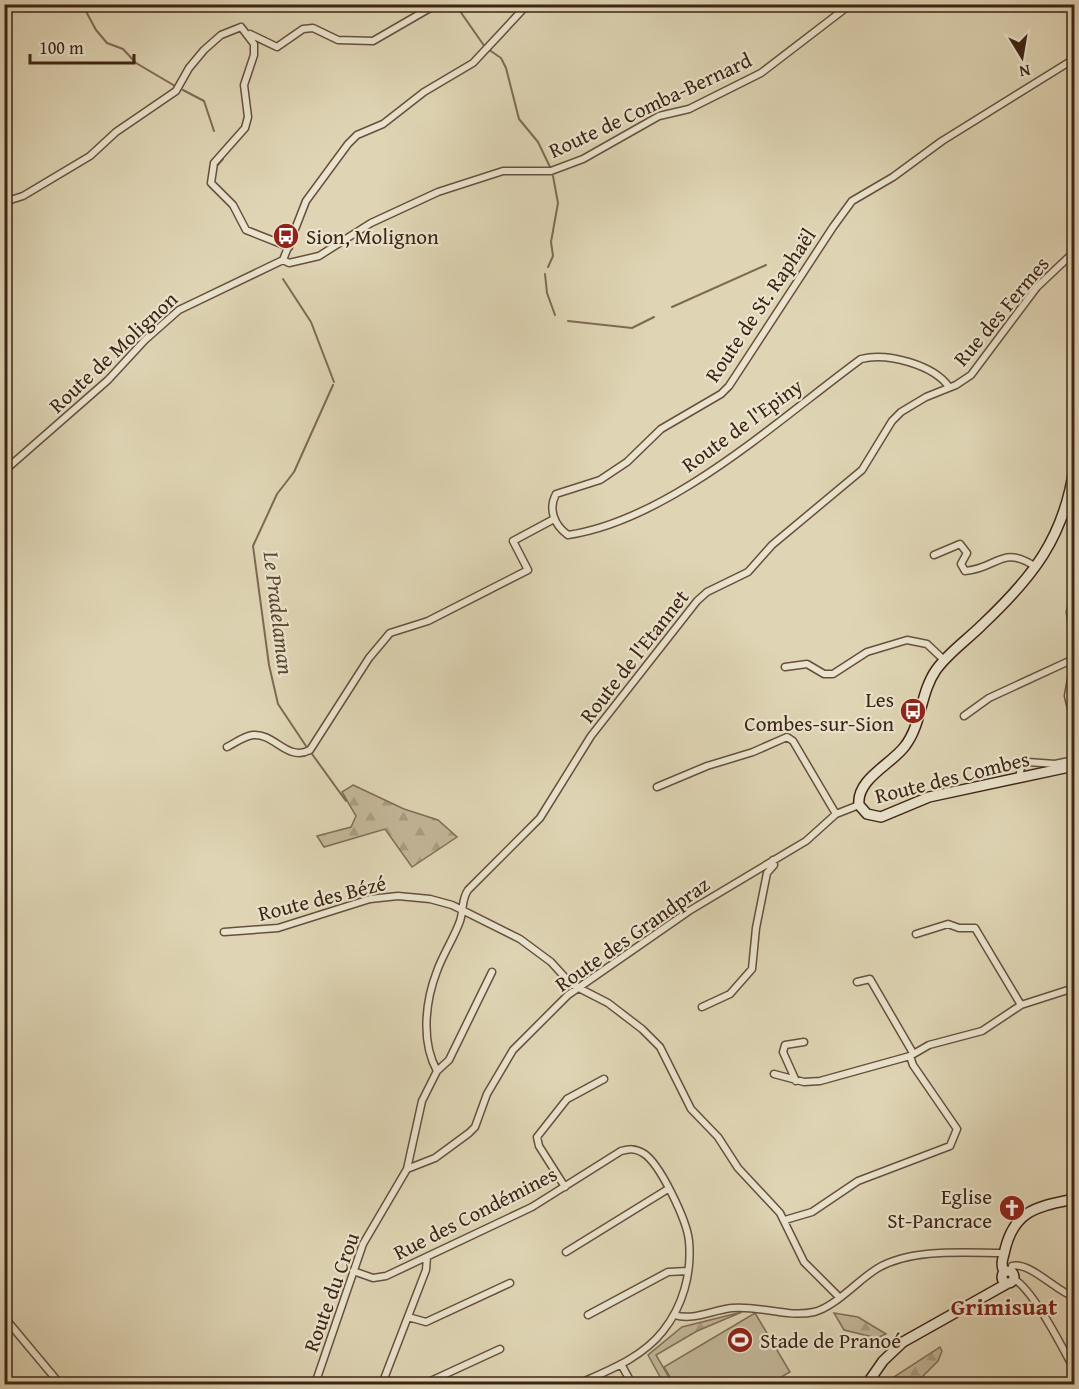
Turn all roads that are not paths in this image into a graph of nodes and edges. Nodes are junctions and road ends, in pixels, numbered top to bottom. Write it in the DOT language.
graph roads {
  1 [pos="437,4"];
  2 [pos="528,4"];
  3 [pos="851,4"];
  4 [pos="241,27"];
  5 [pos="1074,59"];
  6 [pos="4,202"];
  7 [pos="289,247"];
  8 [pos="1074,252"];
  9 [pos="283,260"];
  10 [pos="949,387"];
  11 [pos="1074,468"];
  12 [pos="4,471"];
  13 [pos="554,519"];
  14 [pos="934,555"];
  15 [pos="1036,568"];
  16 [pos="1074,595"];
  17 [pos="1074,645"];
  18 [pos="944,660"];
  19 [pos="1074,661"];
  20 [pos="785,667"];
  21 [pos="964,716"];
  22 [pos="1074,721"];
  23 [pos="227,747"];
  24 [pos="1074,760"];
  25 [pos="1074,766"];
  26 [pos="1019,778"];
  27 [pos="657,787"];
  28 [pos="859,805"];
  29 [pos="836,814"];
  30 [pos="773,860"];
  31 [pos="462,911"];
  32 [pos="224,932"];
  33 [pos="916,934"];
  34 [pos="492,972"];
  35 [pos="857,982"];
  36 [pos="578,987"];
  37 [pos="1074,988"];
  38 [pos="1021,1005"];
  39 [pos="702,1007"];
  40 [pos="804,1042"];
  41 [pos="912,1054"];
  42 [pos="437,1071"];
  43 [pos="774,1074"];
  44 [pos="604,1079"];
  45 [pos="796,1081"];
  46 [pos="407,1169"];
  47 [pos="565,1186"];
  48 [pos="668,1189"];
  49 [pos="1074,1199"];
  50 [pos="784,1220"];
  51 [pos="566,1252"];
  52 [pos="1004,1253"];
  53 [pos="427,1257"];
  54 [pos="353,1271"];
  55 [pos="688,1271"];
  56 [pos="1009,1275"];
  57 [pos="510,1283"];
  58 [pos="838,1296"];
  59 [pos="1074,1297"];
  60 [pos="588,1315"];
  61 [pos="674,1315"];
  62 [pos="4,1317"];
  63 [pos="408,1317"];
  64 [pos="500,1349"];
  65 [pos="621,1364"];
  66 [pos="1074,1369"];
  67 [pos="60,1384"];
  68 [pos="315,1384"];
  69 [pos="382,1384"];
  70 [pos="424,1384"];
  71 [pos="578,1384"];
  72 [pos="632,1384"];
  73 [pos="867,1384"];
  1 -- 4 [label="street"];
  2 -- 7 [label="street"];
  3 -- 9 [label="street, Route de Comba-Bernard"];
  4 -- 6 [label="street"];
  4 -- 7 [label="street"];
  5 -- 13 [label="street, Route de St. Raphaël"];
  7 -- 9 [label="street"];
  8 -- 10 [label="street, Rue des Fermes"];
  9 -- 12 [label="street, Route de Molignon"];
  10 -- 13 [label="street, Route de l'Epiny"];
  10 -- 31 [label="street, Route de l'Etannet"];
  11 -- 15 [label="street, Route des Combes"];
  13 -- 23 [label="street"];
  14 -- 15 [label="street"];
  15 -- 18 [label="street, Route des Combes"];
  16 -- 17 [label="street"];
  18 -- 20 [label="street"];
  18 -- 28 [label="street, Route des Combes"];
  19 -- 21 [label="street"];
  19 -- 22 [label="street"];
  24 -- 26 [label="street"];
  25 -- 26 [label="street, Route des Combes"];
  26 -- 28 [label="street, Route des Combes"];
  27 -- 29 [label="street"];
  28 -- 29 [label="street, Route des Grandpraz"];
  29 -- 30 [label="street, Route des Grandpraz"];
  30 -- 36 [label="street, Route des Grandpraz"];
  30 -- 39 [label="street"];
  31 -- 32 [label="street, Route des Bézé"];
  31 -- 36 [label="street, Route des Bézé"];
  31 -- 42 [label="street"];
  33 -- 38 [label="street"];
  34 -- 42 [label="street, Route du Crou"];
  35 -- 41 [label="street"];
  36 -- 46 [label="street, Route des Grandpraz"];
  36 -- 50 [label="street, Route des Bézé"];
  37 -- 38 [label="street"];
  38 -- 41 [label="street"];
  40 -- 45 [label="street"];
  41 -- 45 [label="street"];
  41 -- 50 [label="street"];
  42 -- 46 [label="street, Route du Crou"];
  43 -- 45 [label="street"];
  44 -- 47 [label="street"];
  46 -- 54 [label="street, Route du Crou"];
  47 -- 48 [label="street, Rue des Condémines"];
  47 -- 53 [label="street, Rue des Condémines"];
  48 -- 51 [label="street"];
  48 -- 55 [label="street, Rue des Condémines"];
  49 -- 52 [label="street"];
  50 -- 58 [label="street, Route des Bézé"];
  52 -- 56 [label="street"];
  52 -- 58 [label="street"];
  53 -- 54 [label="street, Rue des Condémines"];
  53 -- 63 [label="street"];
  54 -- 68 [label="street, Route du Crou"];
  55 -- 60 [label="street"];
  55 -- 61 [label="street, Rue des Condémines"];
  56 -- 59 [label="street"];
  56 -- 66 [label="street"];
  56 -- 73 [label="street"];
  57 -- 63 [label="street"];
  58 -- 61 [label="street"];
  61 -- 65 [label="street, Rue des Condémines"];
  62 -- 67 [label="street"];
  63 -- 69 [label="street"];
  64 -- 70 [label="street"];
  65 -- 71 [label="street, Rue des Condémines"];
  65 -- 72 [label="street"];
}
